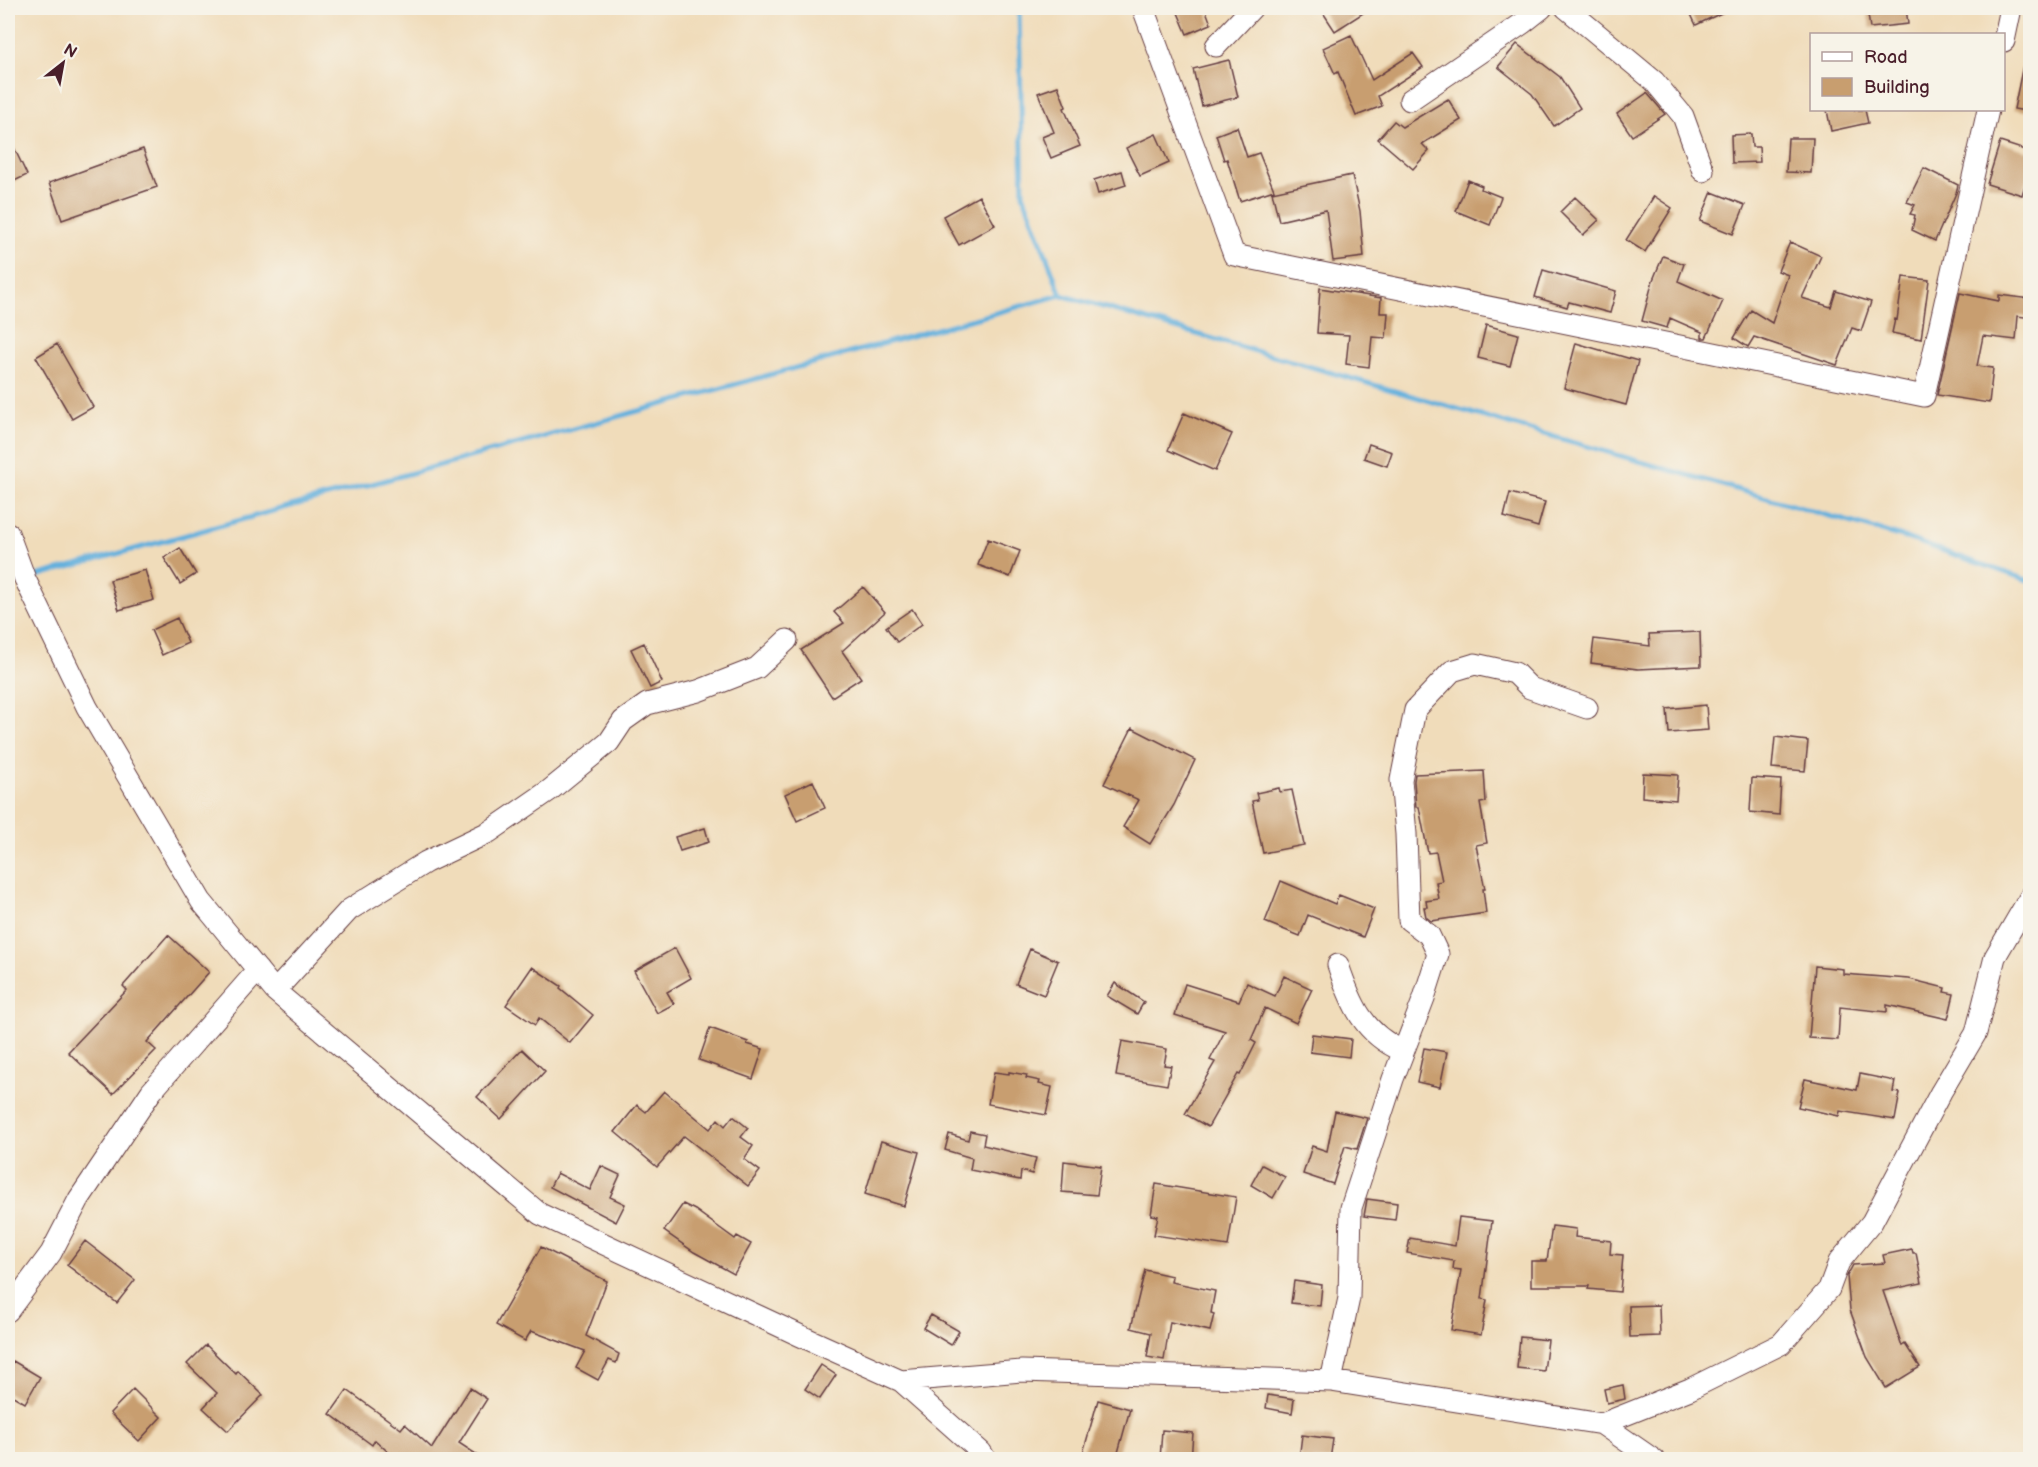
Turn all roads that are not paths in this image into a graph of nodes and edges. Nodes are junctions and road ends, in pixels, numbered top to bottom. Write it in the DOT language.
graph roads {
  1 [pos="1143,8"];
  2 [pos="1252,8"];
  3 [pos="1542,8"];
  4 [pos="1566,8"];
  5 [pos="2011,8"];
  6 [pos="2005,35"];
  7 [pos="1216,46"];
  8 [pos="1410,100"];
  9 [pos="1988,111"];
  10 [pos="1703,171"];
  11 [pos="8,533"];
  12 [pos="787,640"];
  13 [pos="1587,708"];
  14 [pos="2031,897"];
  15 [pos="1338,965"];
  16 [pos="258,970"];
  17 [pos="275,991"];
  18 [pos="1403,1051"];
  19 [pos="8,1311"];
  20 [pos="901,1381"];
  21 [pos="1331,1381"];
  22 [pos="1602,1424"];
  23 [pos="986,1460"];
  24 [pos="1654,1460"];
  1 -- 9 [label="street"];
  2 -- 7 [label="street"];
  3 -- 8 [label="street"];
  4 -- 10 [label="street"];
  5 -- 6 [label="street"];
  11 -- 16 [label="street"];
  12 -- 17 [label="street"];
  13 -- 18 [label="street"];
  14 -- 22 [label="street"];
  15 -- 18 [label="street"];
  16 -- 17 [label="street"];
  16 -- 19 [label="street"];
  17 -- 20 [label="street"];
  18 -- 21 [label="street"];
  20 -- 21 [label="street"];
  20 -- 23 [label="street"];
  21 -- 22 [label="street"];
  22 -- 24 [label="street"];
}
